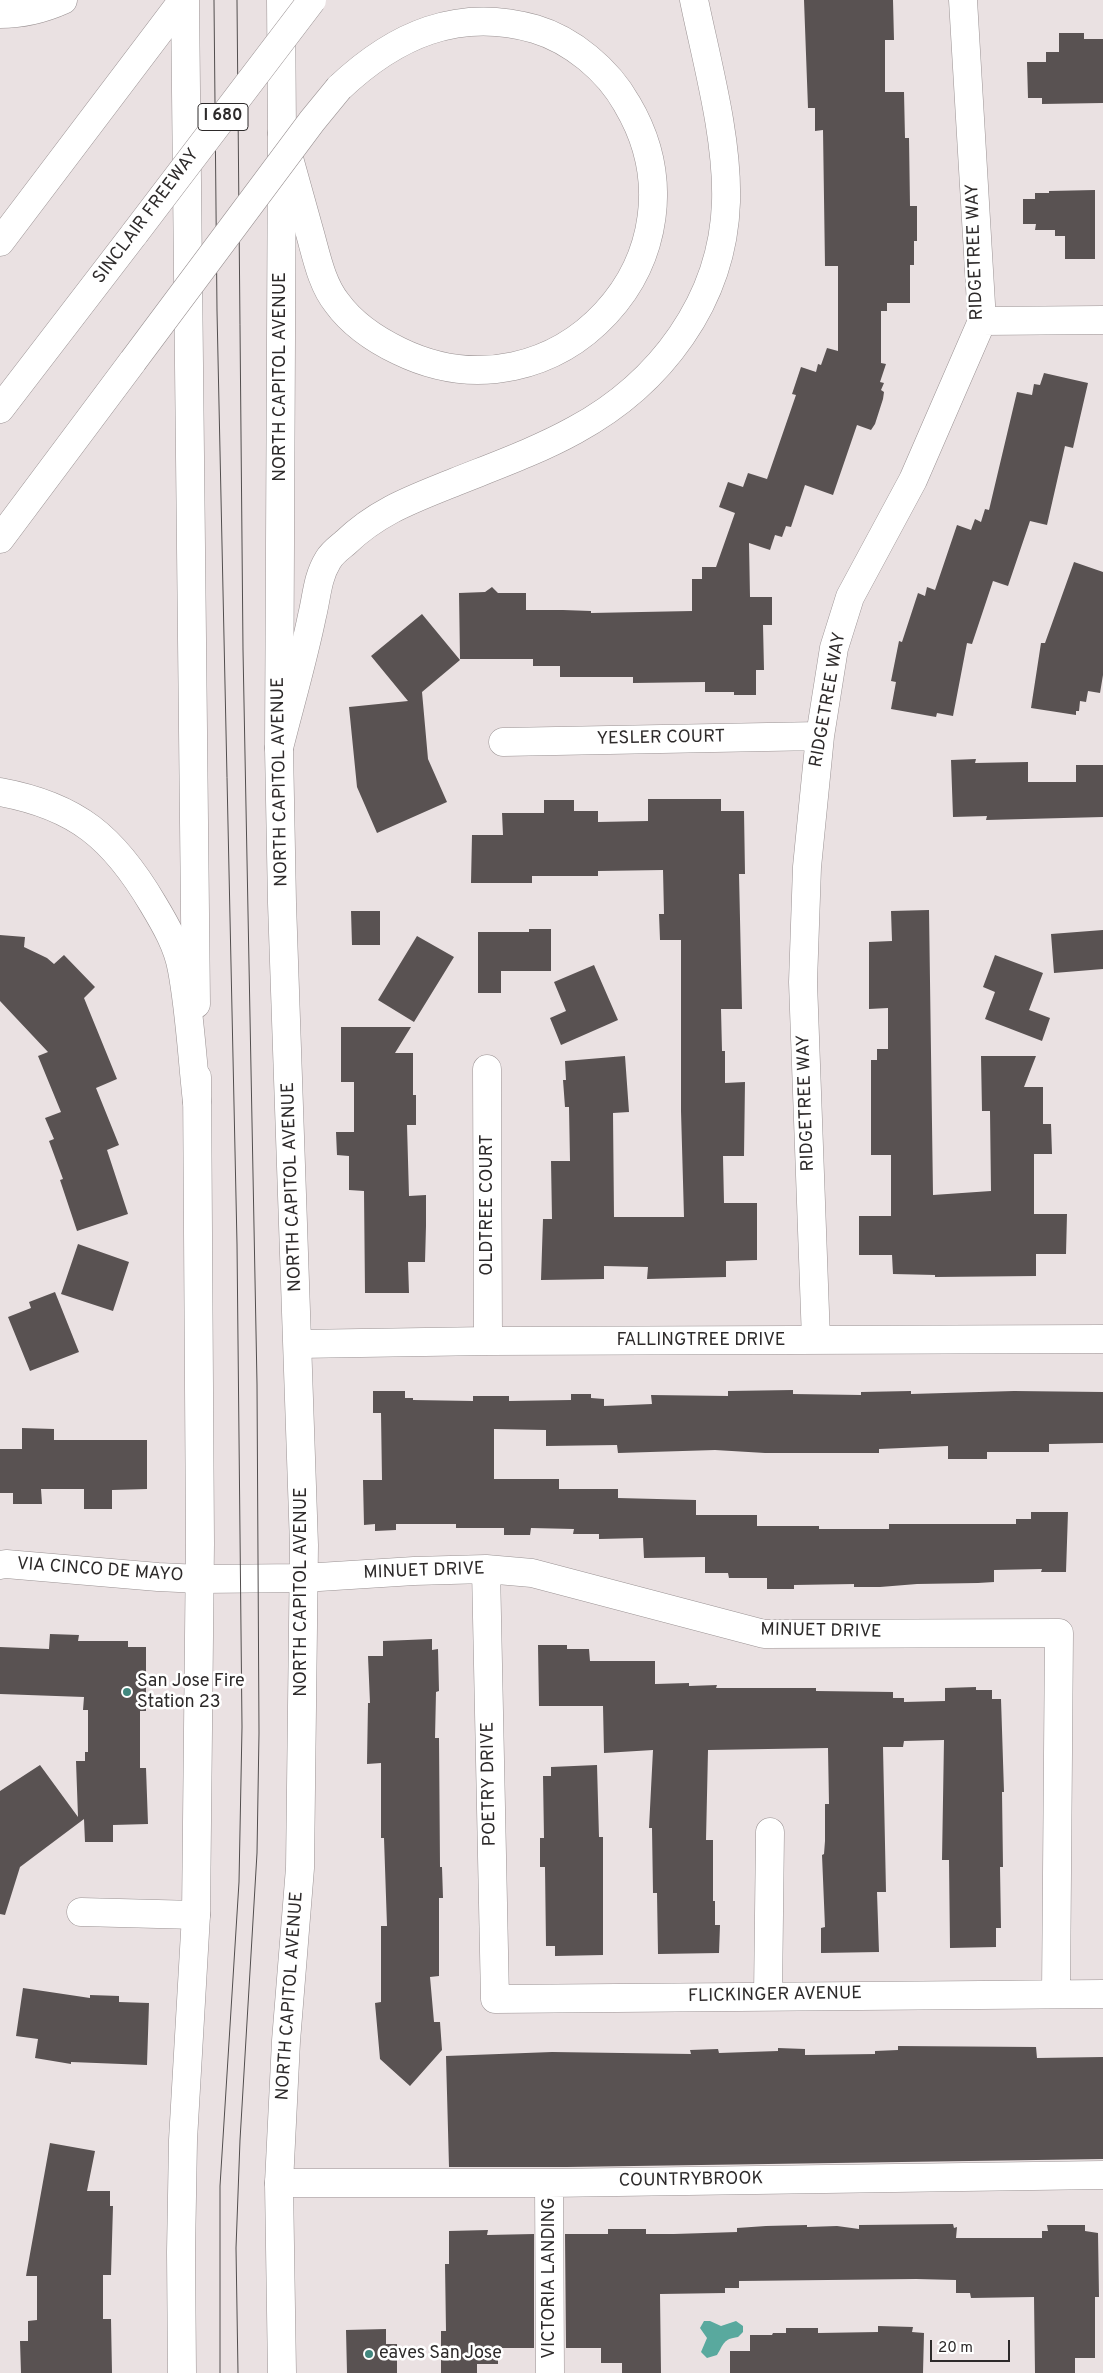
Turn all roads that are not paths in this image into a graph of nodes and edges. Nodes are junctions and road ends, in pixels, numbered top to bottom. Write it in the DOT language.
graph roads {
  1 [pos="63,0"];
  2 [pos="184,0"];
  3 [pos="281,0"];
  4 [pos="312,0"];
  5 [pos="694,0"];
  6 [pos="963,0"];
  7 [pos="0,14"];
  8 [pos="282,133"];
  9 [pos="0,242"];
  10 [pos="1103,320"];
  11 [pos="982,321"];
  12 [pos="0,409"];
  13 [pos="0,540"];
  14 [pos="820,736"];
  15 [pos="503,742"];
  16 [pos="279,748"];
  17 [pos="0,792"];
  18 [pos="487,1069"];
  19 [pos="197,1102"];
  20 [pos="1103,1339"];
  21 [pos="816,1340"];
  22 [pos="488,1341"];
  23 [pos="298,1344"];
  24 [pos="0,1565"];
  25 [pos="486,1569"];
  26 [pos="303,1578"];
  27 [pos="200,1579"];
  28 [pos="770,1832"];
  29 [pos="81,1912"];
  30 [pos="196,1915"];
  31 [pos="1056,1993"];
  32 [pos="1103,1994"];
  33 [pos="768,1996"];
  34 [pos="494,1998"];
  35 [pos="1103,2175"];
  36 [pos="549,2183"];
  37 [pos="279,2184"];
  38 [pos="182,2373"];
  39 [pos="282,2373"];
  40 [pos="550,2373"];
  1 -- 7 [label="main road"];
  2 -- 9 [label="main road"];
  2 -- 19 [label="main road"];
  3 -- 8 [label="main road, NORTH CAPITOL AVENUE"];
  4 -- 12 [label="main road, SINCLAIR FREEWAY / I 680, bridge"];
  5 -- 16 [label="main road"];
  6 -- 11 [label="main road, RIDGETREE WAY"];
  8 -- 13 [label="main road, bridge"];
  8 -- 16 [label="main road, NORTH CAPITOL AVENUE"];
  10 -- 11 [label="main road"];
  11 -- 14 [label="main road, RIDGETREE WAY"];
  14 -- 15 [label="main road, YESLER COURT"];
  14 -- 21 [label="main road, RIDGETREE WAY"];
  16 -- 23 [label="main road, NORTH CAPITOL AVENUE"];
  17 -- 19 [label="main road"];
  18 -- 22 [label="main road, OLDTREE COURT"];
  19 -- 27 [label="main road"];
  20 -- 21 [label="main road, FALLINGTREE DRIVE"];
  21 -- 22 [label="main road, FALLINGTREE DRIVE"];
  22 -- 23 [label="main road, FALLINGTREE DRIVE"];
  23 -- 26 [label="main road, NORTH CAPITOL AVENUE"];
  24 -- 27 [label="main road, VIA CINCO DE MAYO"];
  25 -- 26 [label="main road, MINUET DRIVE"];
  25 -- 31 [label="main road, MINUET DRIVE"];
  25 -- 34 [label="main road, POETRY DRIVE"];
  26 -- 27 [label="main road, MINUET DRIVE"];
  26 -- 37 [label="main road, NORTH CAPITOL AVENUE"];
  27 -- 30 [label="main road"];
  28 -- 33 [label="main road"];
  29 -- 30 [label="main road"];
  30 -- 38 [label="main road"];
  31 -- 32 [label="main road, FLICKINGER AVENUE"];
  31 -- 33 [label="main road, FLICKINGER AVENUE"];
  33 -- 34 [label="main road, FLICKINGER AVENUE"];
  35 -- 36 [label="main road, COUNTRYBROOK"];
  36 -- 37 [label="main road, COUNTRYBROOK"];
  36 -- 40 [label="main road, VICTORIA LANDING"];
  37 -- 39 [label="main road, NORTH CAPITOL AVENUE"];
}
